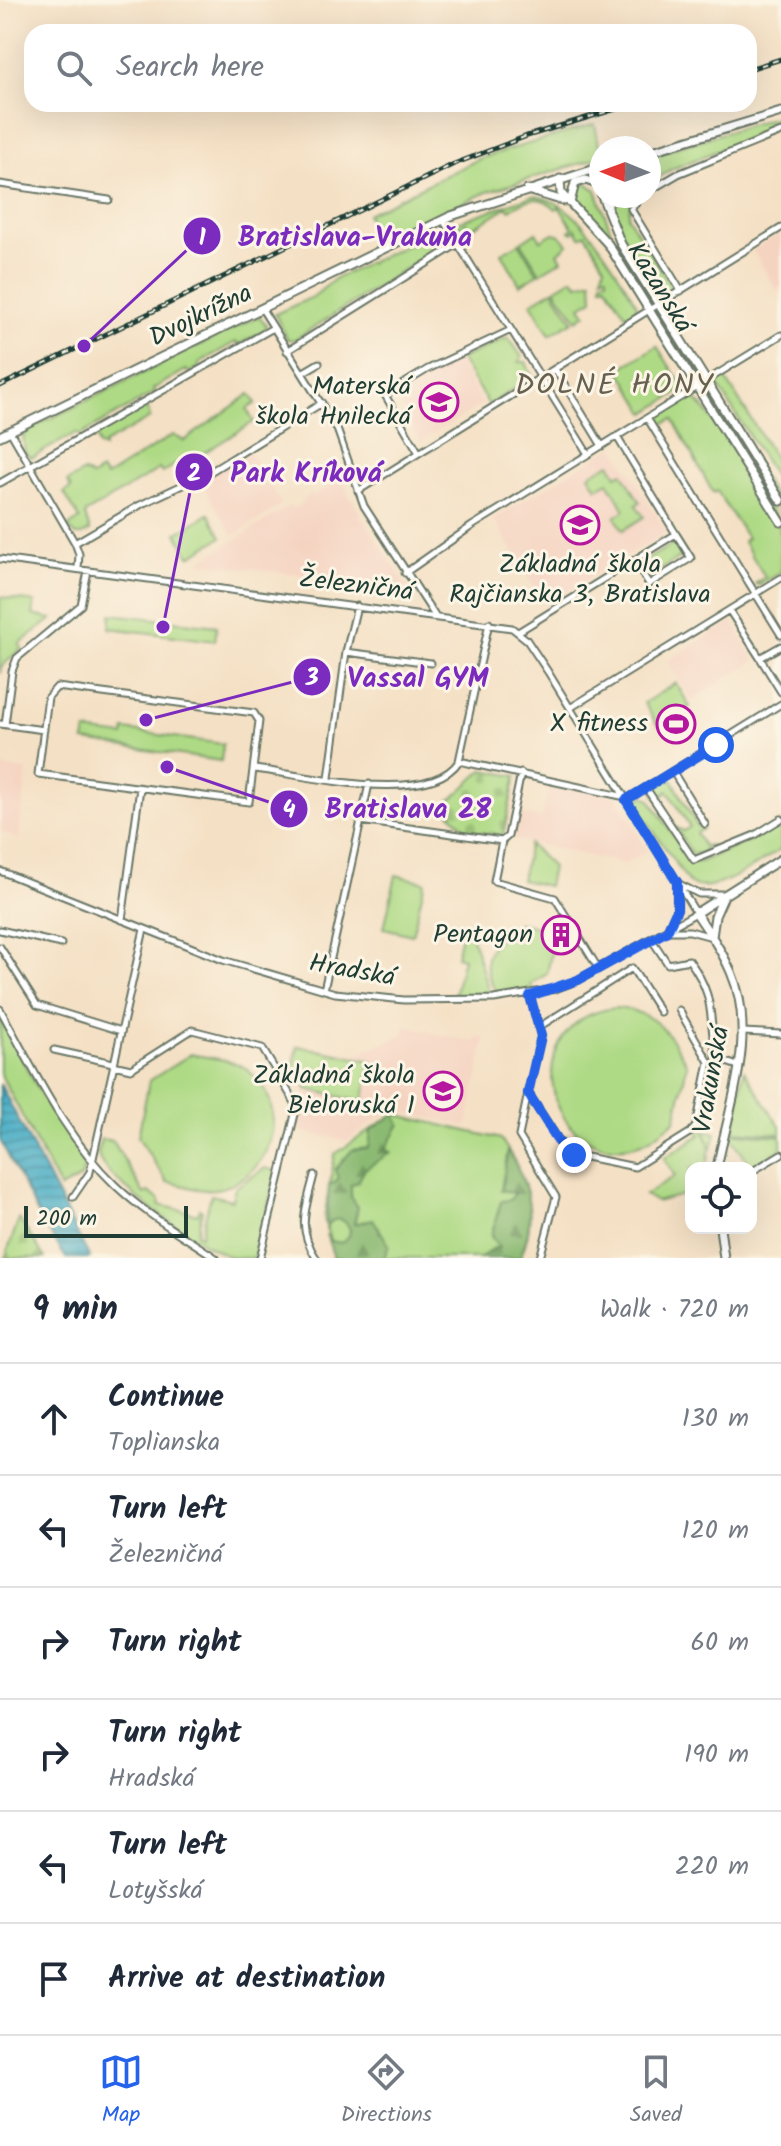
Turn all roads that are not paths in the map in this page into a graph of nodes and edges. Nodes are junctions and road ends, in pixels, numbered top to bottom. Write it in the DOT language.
graph roads {
  1 [pos="781,112"];
  2 [pos="781,132"];
  3 [pos="661,148"];
  4 [pos="588,170"];
  5 [pos="560,179"];
  6 [pos="589,181"];
  7 [pos="0,184"];
  8 [pos="661,184"];
  9 [pos="524,190"];
  10 [pos="109,200"];
  11 [pos="570,203"];
  12 [pos="606,208"];
  13 [pos="608,208"];
  14 [pos="632,208"];
  15 [pos="608,212"];
  16 [pos="443,220"];
  17 [pos="781,228"];
  18 [pos="458,244"];
  19 [pos="681,291"];
  20 [pos="659,305"];
  21 [pos="262,309"];
  22 [pos="649,312"];
  23 [pos="273,328"];
  24 [pos="511,330"];
  25 [pos="781,335"];
  26 [pos="287,351"];
  27 [pos="319,363"];
  28 [pos="555,369"];
  29 [pos="302,373"];
  30 [pos="541,378"];
  31 [pos="706,381"];
  32 [pos="697,387"];
  33 [pos="322,403"];
  34 [pos="647,418"];
  35 [pos="10,431"];
  36 [pos="0,436"];
  37 [pos="617,437"];
  38 [pos="602,446"];
  39 [pos="419,453"];
  40 [pos="588,454"];
  41 [pos="29,467"];
  42 [pos="0,483"];
  43 [pos="358,491"];
  44 [pos="781,501"];
  45 [pos="781,522"];
  46 [pos="676,534"];
  47 [pos="75,543"];
  48 [pos="0,559"];
  49 [pos="634,560"];
  50 [pos="78,569"];
  51 [pos="88,571"];
  52 [pos="405,573"];
  53 [pos="781,578"];
  54 [pos="755,594"];
  55 [pos="424,598"];
  56 [pos="357,606"];
  57 [pos="729,610"];
  58 [pos="407,613"];
  59 [pos="435,616"];
  60 [pos="489,623"];
  61 [pos="518,632"];
  62 [pos="781,635"];
  63 [pos="781,646"];
  64 [pos="346,652"];
  65 [pos="760,658"];
  66 [pos="431,663"];
  67 [pos="781,692"];
  68 [pos="781,704"];
  69 [pos="570,708"];
  70 [pos="2,724"];
  71 [pos="44,730"];
  72 [pos="459,761"];
  73 [pos="254,769"];
  74 [pos="608,770"];
  75 [pos="673,772"];
  76 [pos="521,773"];
  77 [pos="329,778"];
  78 [pos="369,784"];
  79 [pos="603,785"];
  80 [pos="140,788"];
  81 [pos="646,788"];
  82 [pos="626,799"];
  83 [pos="781,819"];
  84 [pos="360,821"];
  85 [pos="705,824"];
  86 [pos="502,841"];
  87 [pos="781,859"];
  88 [pos="0,871"];
  89 [pos="677,882"];
  90 [pos="724,894"];
  91 [pos="696,913"];
  92 [pos="122,920"];
  93 [pos="144,929"];
  94 [pos="0,930"];
  95 [pos="667,931"];
  96 [pos="712,937"];
  97 [pos="652,940"];
  98 [pos="61,944"];
  99 [pos="0,947"];
  100 [pos="598,968"];
  101 [pos="324,990"];
  102 [pos="530,996"];
  103 [pos="0,1009"];
  104 [pos="679,1010"];
  105 [pos="660,1012"];
  106 [pos="539,1027"];
  107 [pos="121,1031"];
  108 [pos="743,1032"];
  109 [pos="781,1034"];
  110 [pos="54,1050"];
  111 [pos="113,1064"];
  112 [pos="738,1066"];
  113 [pos="528,1093"];
  114 [pos="781,1154"];
  115 [pos="91,1158"];
  116 [pos="718,1162"];
  117 [pos="757,1168"];
  118 [pos="314,1175"];
  119 [pos="73,1197"];
  120 [pos="721,1234"];
  121 [pos="216,1258"];
  122 [pos="260,1258"];
  123 [pos="316,1258"];
  124 [pos="540,1258"];
  125 [pos="724,1258"];
  1 -- 3 [label="street"];
  2 -- 8 [label="street"];
  4 -- 5 [label="street, Dvojkrížna"];
  5 -- 9 [label="street, Dvojkrížna"];
  5 -- 11 [label="street, Kazanská"];
  6 -- 11 [label="street"];
  7 -- 10 [label="street"];
  9 -- 11 [label="street"];
  9 -- 16 [label="street, Dvojkrížna"];
  11 -- 22 [label="street, Kazanská"];
  12 -- 15 [label="street, Kazanská"];
  13 -- 15 [label="street"];
  14 -- 19 [label="street"];
  15 -- 20 [label="street, Kazanská"];
  16 -- 18 [label="street"];
  16 -- 21 [label="street, Dvojkrížna"];
  17 -- 19 [label="street"];
  18 -- 24 [label="street"];
  18 -- 26 [label="street"];
  19 -- 20 [label="street"];
  20 -- 22 [label="street"];
  20 -- 31 [label="street, Kazanská"];
  21 -- 23 [label="street"];
  21 -- 35 [label="street, Dvojkrížna"];
  22 -- 28 [label="street"];
  22 -- 32 [label="street, Kazanská"];
  23 -- 26 [label="street"];
  23 -- 41 [label="street"];
  24 -- 30 [label="street"];
  24 -- 39 [label="street"];
  25 -- 31 [label="street"];
  26 -- 29 [label="street"];
  27 -- 29 [label="street"];
  28 -- 30 [label="street"];
  28 -- 38 [label="street"];
  29 -- 33 [label="street"];
  30 -- 39 [label="street"];
  30 -- 40 [label="street"];
  31 -- 44 [label="street, Kazanská"];
  32 -- 34 [label="street"];
  32 -- 45 [label="street, Kazanská"];
  33 -- 43 [label="street"];
  33 -- 47 [label="street"];
  34 -- 37 [label="street"];
  34 -- 54 [label="street"];
  35 -- 36 [label="street, Dvojkrížna"];
  35 -- 41 [label="street"];
  37 -- 38 [label="street"];
  37 -- 46 [label="street"];
  38 -- 40 [label="street"];
  39 -- 43 [label="street"];
  40 -- 52 [label="street"];
  41 -- 42 [label="street"];
  41 -- 47 [label="street"];
  43 -- 52 [label="street"];
  46 -- 49 [label="street"];
  46 -- 49 [label="street"];
  47 -- 50 [label="street"];
  48 -- 50 [label="street, Železničná"];
  49 -- 61 [label="street"];
  50 -- 51 [label="street, Železničná"];
  51 -- 56 [label="street, Železničná"];
  51 -- 70 [label="street"];
  52 -- 55 [label="street"];
  53 -- 54 [label="street"];
  54 -- 57 [label="street"];
  54 -- 62 [label="street"];
  55 -- 58 [label="street"];
  55 -- 59 [label="street"];
  56 -- 58 [label="street, Železničná"];
  56 -- 64 [label="street"];
  57 -- 65 [label="street"];
  57 -- 69 [label="street"];
  58 -- 59 [label="street, Železničná"];
  59 -- 60 [label="street, Železničná"];
  60 -- 61 [label="street, Železničná"];
  60 -- 72 [label="street"];
  61 -- 69 [label="street"];
  63 -- 65 [label="street"];
  64 -- 66 [label="street"];
  64 -- 77 [label="street"];
  65 -- 67 [label="street"];
  68 -- 75 [label="street"];
  69 -- 74 [label="street"];
  70 -- 71 [label="street"];
  71 -- 73 [label="street"];
  71 -- 80 [label="street"];
  72 -- 76 [label="street"];
  72 -- 78 [label="street"];
  73 -- 77 [label="street"];
  73 -- 80 [label="street"];
  74 -- 79 [label="street"];
  74 -- 82 [label="street"];
  75 -- 81 [label="street"];
  75 -- 85 [label="street"];
  76 -- 79 [label="street"];
  76 -- 86 [label="street"];
  77 -- 78 [label="street"];
  78 -- 84 [label="street"];
  79 -- 82 [label="street"];
  80 -- 92 [label="street"];
  81 -- 82 [label="street"];
  81 -- 83 [label="street"];
  82 -- 89 [label="street"];
  84 -- 86 [label="street"];
  84 -- 101 [label="street"];
  86 -- 100 [label="street"];
  87 -- 90 [label="street"];
  88 -- 92 [label="street, Hradská"];
  89 -- 90 [label="street"];
  89 -- 91 [label="street"];
  89 -- 95 [label="street"];
  90 -- 91 [label="street"];
  90 -- 96 [label="street"];
  91 -- 95 [label="street, Hradská"];
  91 -- 96 [label="street, Vrakunská"];
  92 -- 93 [label="street, Hradská"];
  93 -- 101 [label="street, Hradská"];
  93 -- 107 [label="street"];
  94 -- 98 [label="street"];
  95 -- 96 [label="street"];
  95 -- 97 [label="street, Hradská"];
  96 -- 108 [label="street, Vrakunská"];
  97 -- 100 [label="street, Hradská"];
  97 -- 112 [label="street"];
  99 -- 107 [label="street"];
  100 -- 102 [label="street, Hradská"];
  101 -- 102 [label="street, Hradská"];
  102 -- 106 [label="street"];
  103 -- 115 [label="street"];
  104 -- 113 [label="street"];
  105 -- 106 [label="street"];
  106 -- 113 [label="street"];
  107 -- 111 [label="street"];
  108 -- 109 [label="street"];
  108 -- 112 [label="street, Vrakunská"];
  110 -- 111 [label="street"];
  111 -- 115 [label="street"];
  111 -- 122 [label="street"];
  112 -- 116 [label="street, Vrakunská"];
  113 -- 124 [label="street"];
  114 -- 117 [label="street"];
  115 -- 119 [label="street"];
  115 -- 121 [label="street"];
  118 -- 123 [label="street"];
  120 -- 125 [label="street"];
}
